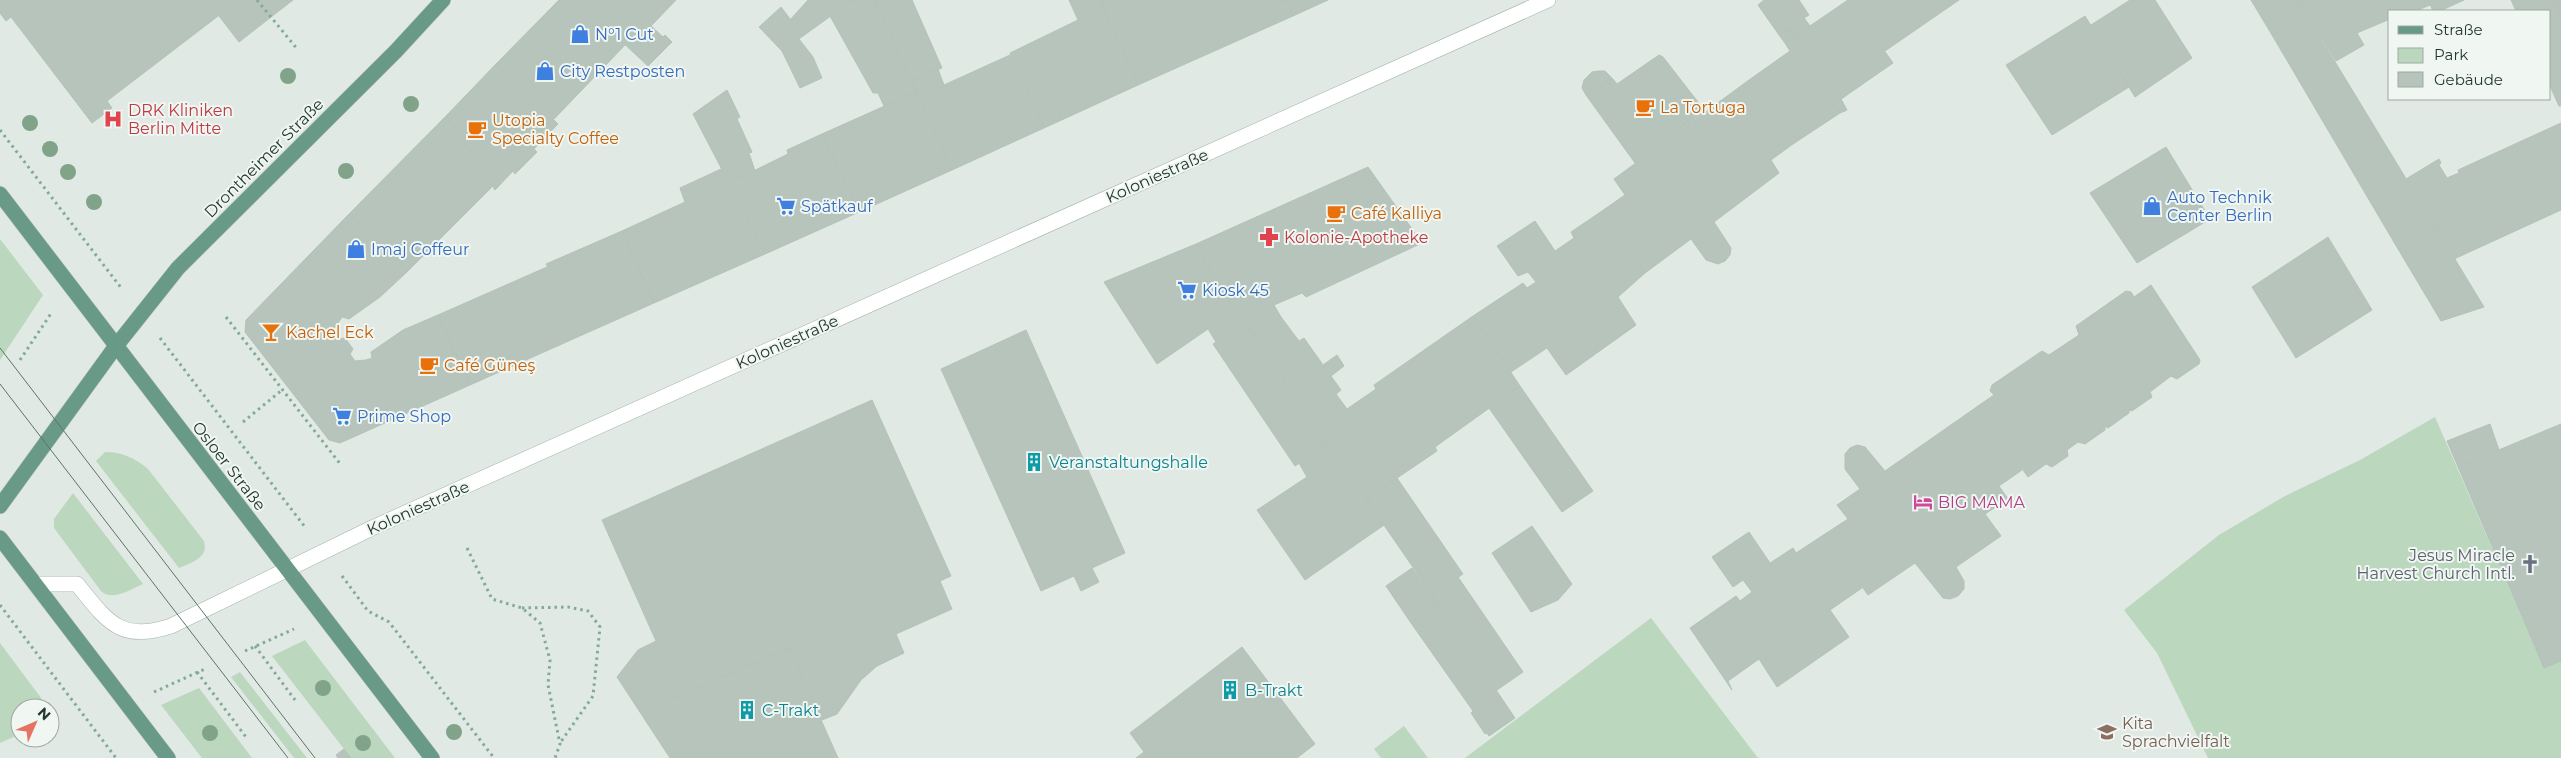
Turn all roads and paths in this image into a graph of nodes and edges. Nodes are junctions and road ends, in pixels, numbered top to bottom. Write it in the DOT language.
graph roads {
  1 [pos="257,0"];
  2 [pos="443,0"];
  3 [pos="1548,0"];
  4 [pos="298,50"];
  5 [pos="0,130"];
  6 [pos="0,194"];
  7 [pos="83,237"];
  8 [pos="53,309"];
  9 [pos="226,317"];
  10 [pos="116,346"];
  11 [pos="176,359"];
  12 [pos="20,360"];
  13 [pos="282,390"];
  14 [pos="243,422"];
  15 [pos="341,466"];
  16 [pos="0,506"];
  17 [pos="291,508"];
  18 [pos="0,538"];
  19 [pos="466,548"];
  20 [pos="286,570"];
  21 [pos="36,584"];
  22 [pos="0,605"];
  23 [pos="522,608"];
  24 [pos="368,611"];
  25 [pos="295,629"];
  26 [pos="255,646"];
  27 [pos="244,651"];
  28 [pos="207,668"];
  29 [pos="197,672"];
  30 [pos="151,693"];
  31 [pos="295,700"];
  32 [pos="246,737"];
  33 [pos="560,744"];
  34 [pos="116,758"];
  35 [pos="168,758"];
  36 [pos="432,758"];
  37 [pos="494,758"];
  38 [pos="555,758"];
  1 -- 4 [label="path"];
  2 -- 10 [label="main road, Drontheimer Straße"];
  3 -- 20 [label="street, Koloniestraße"];
  5 -- 7 [label="path"];
  6 -- 10 [label="main road, Osloer Straße"];
  8 -- 12 [label="path"];
  9 -- 13 [label="path"];
  10 -- 16 [label="main road, Drontheimer Straße"];
  10 -- 20 [label="main road, Osloer Straße"];
  11 -- 17 [label="path"];
  13 -- 14 [label="path"];
  13 -- 15 [label="path"];
  18 -- 21 [label="main road"];
  19 -- 23 [label="path"];
  20 -- 21 [label="street, Koloniestraße"];
  20 -- 36 [label="main road, Osloer Straße"];
  21 -- 35 [label="main road"];
  22 -- 34 [label="path"];
  23 -- 33 [label="path"];
  23 -- 33 [label="path"];
  24 -- 37 [label="path"];
  25 -- 26 [label="path"];
  26 -- 27 [label="path"];
  26 -- 31 [label="path"];
  28 -- 29 [label="path"];
  29 -- 30 [label="path"];
  29 -- 32 [label="path"];
  33 -- 38 [label="path"];
}
